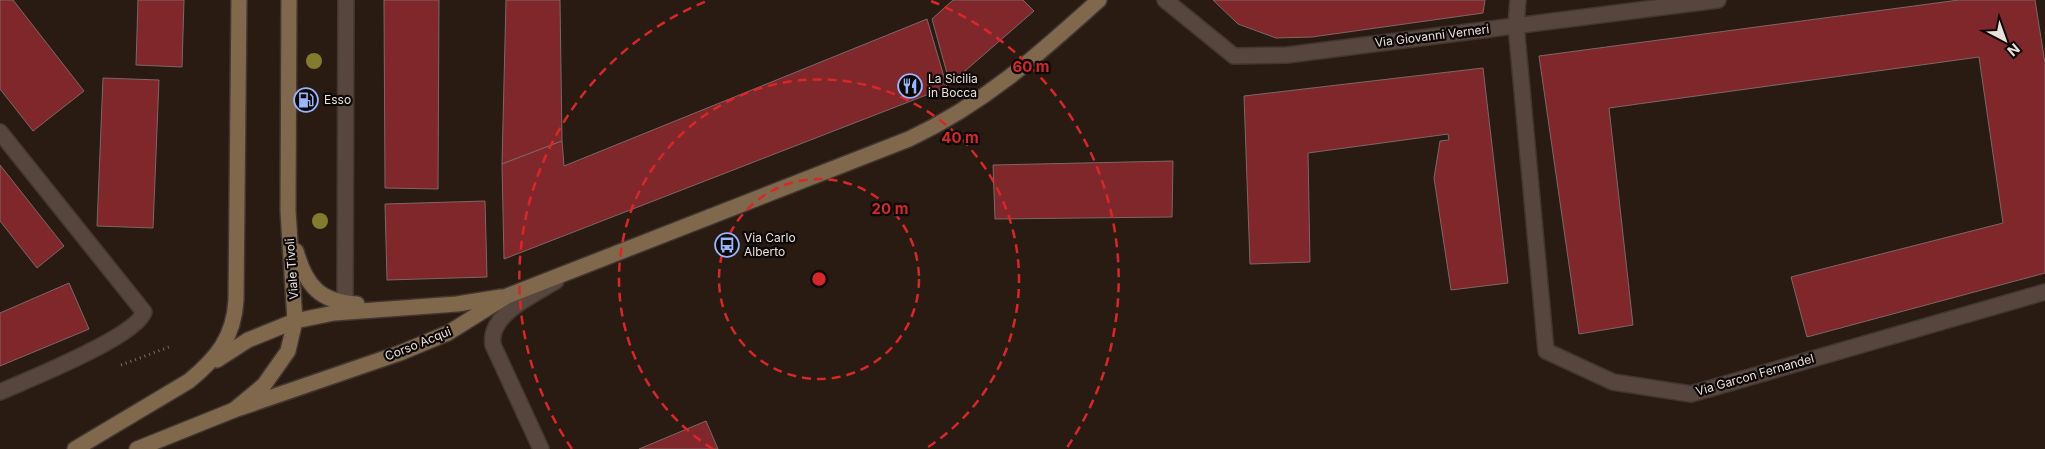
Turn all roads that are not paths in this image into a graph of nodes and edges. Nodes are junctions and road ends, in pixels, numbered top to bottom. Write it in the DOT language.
graph roads {
  1 [pos="239,0"];
  2 [pos="289,0"];
  3 [pos="346,0"];
  4 [pos="1099,0"];
  5 [pos="1164,0"];
  6 [pos="1518,0"];
  7 [pos="1718,0"];
  8 [pos="1516,25"];
  9 [pos="0,132"];
  10 [pos="288,211"];
  11 [pos="567,274"];
  12 [pos="2045,292"];
  13 [pos="508,296"];
  14 [pos="345,304"];
  15 [pos="386,310"];
  16 [pos="295,321"];
  17 [pos="204,369"];
  18 [pos="0,392"];
  19 [pos="234,410"];
  20 [pos="74,449"];
  21 [pos="137,449"];
  22 [pos="541,449"];
  1 -- 17 [label="street"];
  2 -- 10 [label="street, Viale Tivoli"];
  3 -- 14 [label="street"];
  4 -- 11 [label="street"];
  5 -- 8 [label="street, Via Giovanni Verneri"];
  6 -- 8 [label="street, Via Garcon Fernandel"];
  7 -- 8 [label="street, Via Giovanni Verneri"];
  8 -- 12 [label="street, Via Garcon Fernandel"];
  9 -- 18 [label="street"];
  10 -- 14 [label="street"];
  10 -- 16 [label="street, Viale Tivoli"];
  11 -- 13 [label="street"];
  11 -- 22 [label="street"];
  13 -- 15 [label="street"];
  13 -- 19 [label="street, Corso Acqui"];
  14 -- 15 [label="street"];
  15 -- 16 [label="street"];
  16 -- 17 [label="street"];
  16 -- 19 [label="street, Viale Tivoli"];
  17 -- 20 [label="street"];
  19 -- 21 [label="street, Viale Tivoli"];
}
